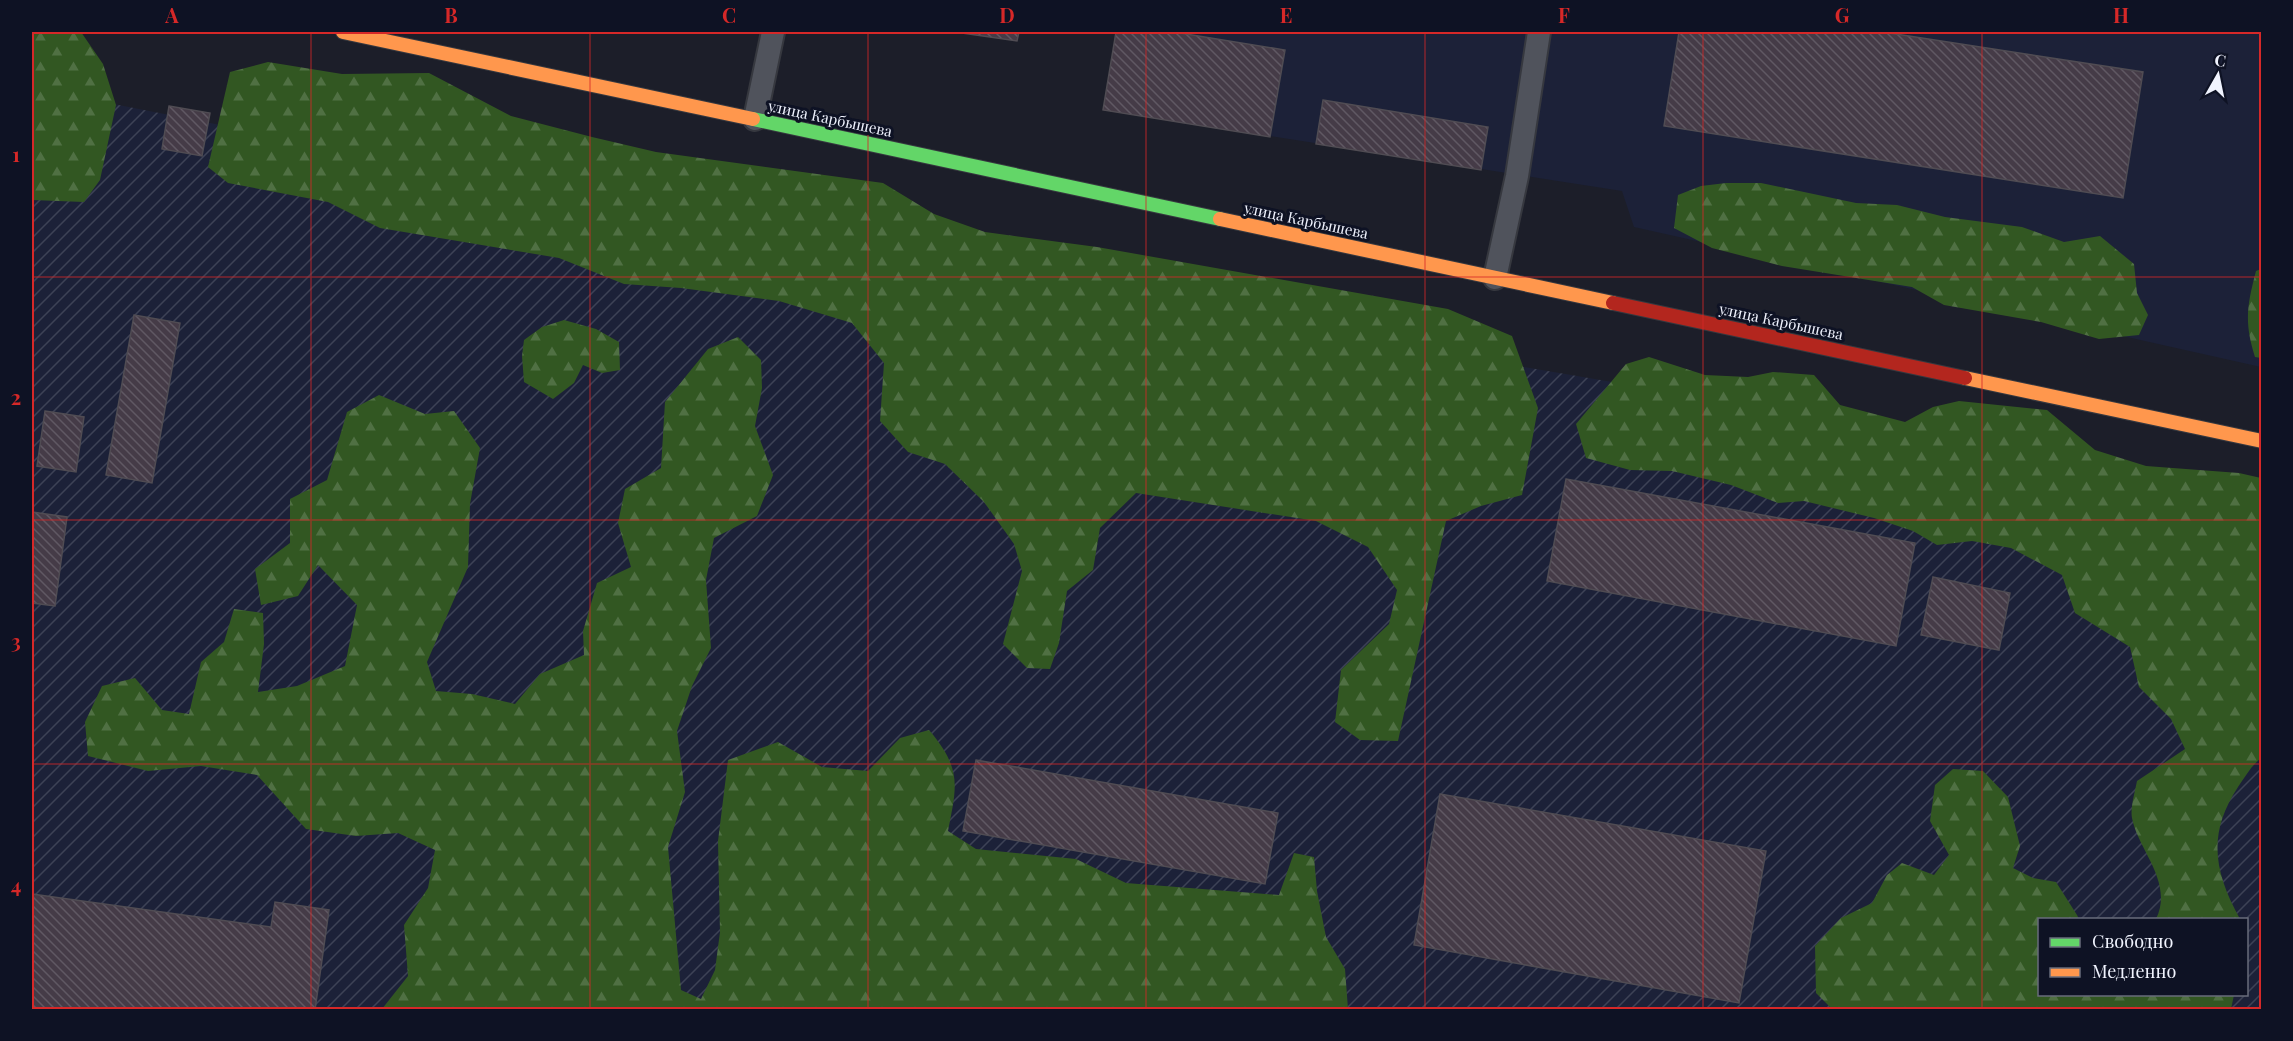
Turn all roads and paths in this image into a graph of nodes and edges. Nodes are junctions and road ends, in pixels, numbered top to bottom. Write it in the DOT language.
graph roads {
  1 [pos="343,32"];
  2 [pos="773,32"];
  3 [pos="1539,32"];
  4 [pos="755,119"];
  5 [pos="1496,278"];
  6 [pos="2262,441"];
  1 -- 4 [label="street, улица Карбышева"];
  2 -- 4 [label="lane"];
  3 -- 5 [label="lane"];
  4 -- 5 [label="street, улица Карбышева"];
  5 -- 6 [label="street, улица Карбышева"];
}
